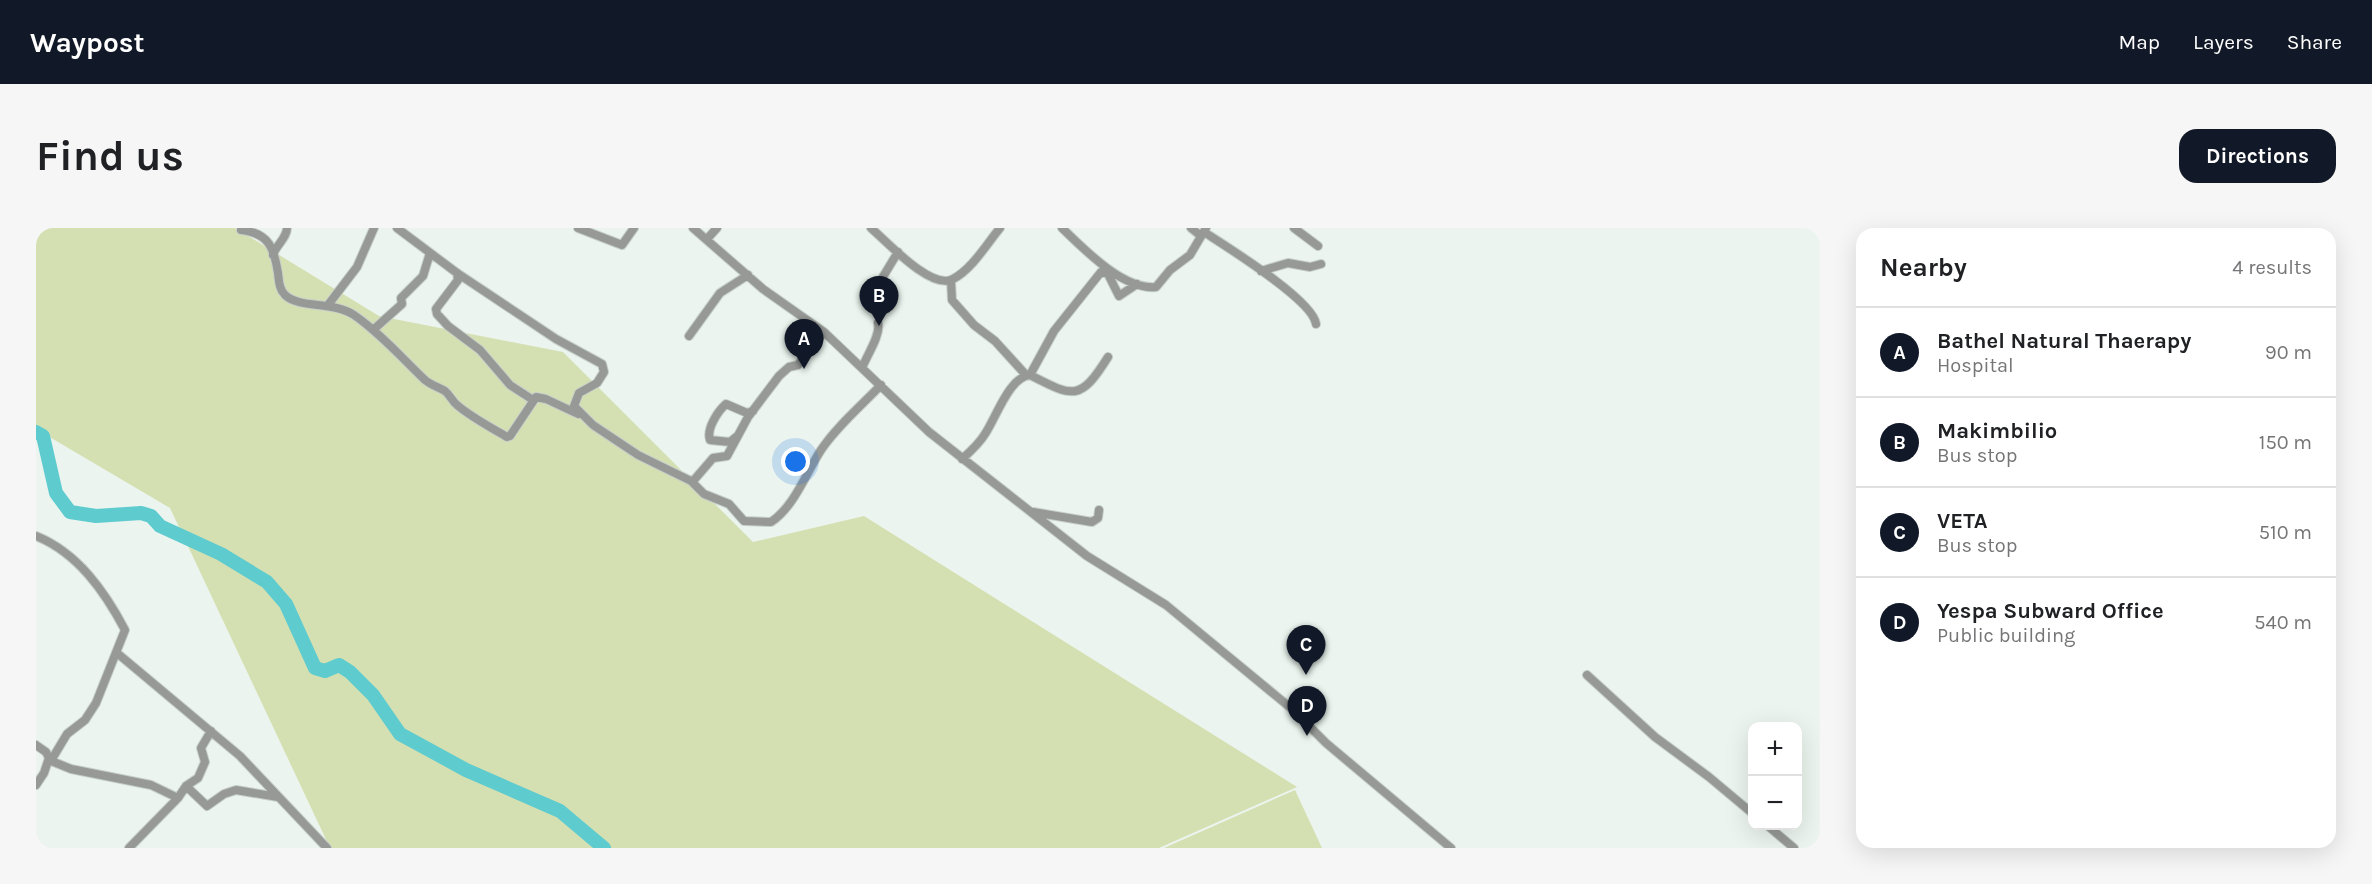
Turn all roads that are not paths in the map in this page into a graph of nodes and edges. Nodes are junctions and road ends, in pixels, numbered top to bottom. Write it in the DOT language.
graph roads {
  1 [pos="287,228"];
  2 [pos="374,228"];
  3 [pos="397,228"];
  4 [pos="578,228"];
  5 [pos="634,228"];
  6 [pos="693,228"];
  7 [pos="717,228"];
  8 [pos="871,228"];
  9 [pos="1000,228"];
  10 [pos="1062,228"];
  11 [pos="1191,228"];
  12 [pos="1294,228"];
  13 [pos="240,229"];
  14 [pos="1204,232"];
  15 [pos="707,239"];
  16 [pos="1318,246"];
  17 [pos="898,252"];
  18 [pos="430,253"];
  19 [pos="274,254"];
  20 [pos="1321,264"];
  21 [pos="1261,271"];
  22 [pos="457,273"];
  23 [pos="748,275"];
  24 [pos="951,281"];
  25 [pos="1137,284"];
  26 [pos="878,285"];
  27 [pos="328,305"];
  28 [pos="878,323"];
  29 [pos="1316,324"];
  30 [pos="373,330"];
  31 [pos="824,332"];
  32 [pos="689,336"];
  33 [pos="1108,357"];
  34 [pos="862,368"];
  35 [pos="1028,375"];
  36 [pos="881,385"];
  37 [pos="533,400"];
  38 [pos="754,411"];
  39 [pos="582,415"];
  40 [pos="737,436"];
  41 [pos="963,459"];
  42 [pos="691,481"];
  43 [pos="1099,510"];
  44 [pos="1032,512"];
  45 [pos="36,536"];
  46 [pos="117,653"];
  47 [pos="1587,675"];
  48 [pos="211,731"];
  49 [pos="36,745"];
  50 [pos="50,759"];
  51 [pos="36,785"];
  52 [pos="186,786"];
  53 [pos="278,797"];
  54 [pos="178,798"];
  55 [pos="1748,810"];
  56 [pos="1774,830"];
  57 [pos="1440,844"];
  58 [pos="129,848"];
  59 [pos="327,848"];
  60 [pos="1451,848"];
  61 [pos="1794,848"];
  1 -- 19 [label="street"];
  2 -- 27 [label="street"];
  3 -- 18 [label="street"];
  4 -- 5 [label="street"];
  6 -- 15 [label="street"];
  7 -- 15 [label="street"];
  8 -- 17 [label="street"];
  9 -- 24 [label="street"];
  10 -- 25 [label="street"];
  11 -- 14 [label="street"];
  12 -- 16 [label="street"];
  13 -- 19 [label="street"];
  14 -- 21 [label="street"];
  14 -- 25 [label="street"];
  15 -- 23 [label="street"];
  17 -- 24 [label="street"];
  17 -- 26 [label="street"];
  18 -- 22 [label="street"];
  18 -- 30 [label="street"];
  19 -- 27 [label="street"];
  20 -- 21 [label="street"];
  21 -- 29 [label="street"];
  22 -- 37 [label="street"];
  22 -- 39 [label="street"];
  23 -- 31 [label="street"];
  23 -- 32 [label="street"];
  24 -- 35 [label="street"];
  25 -- 35 [label="street"];
  27 -- 30 [label="street"];
  28 -- 34 [label="street"];
  30 -- 37 [label="street"];
  31 -- 34 [label="street"];
  31 -- 38 [label="street"];
  33 -- 35 [label="street"];
  34 -- 36 [label="street"];
  35 -- 41 [label="street"];
  36 -- 41 [label="street"];
  36 -- 42 [label="street"];
  37 -- 39 [label="street"];
  38 -- 40 [label="street"];
  38 -- 40 [label="street"];
  39 -- 42 [label="street"];
  40 -- 42 [label="street"];
  41 -- 44 [label="street"];
  43 -- 44 [label="street"];
  44 -- 57 [label="street"];
  45 -- 46 [label="street"];
  46 -- 48 [label="street"];
  46 -- 50 [label="street"];
  47 -- 55 [label="street"];
  48 -- 52 [label="street"];
  48 -- 53 [label="street"];
  49 -- 50 [label="street"];
  50 -- 51 [label="street"];
  50 -- 54 [label="street"];
  52 -- 53 [label="street"];
  52 -- 54 [label="street"];
  53 -- 59 [label="street"];
  54 -- 58 [label="street"];
  56 -- 61 [label="street"];
  57 -- 60 [label="street"];
}
